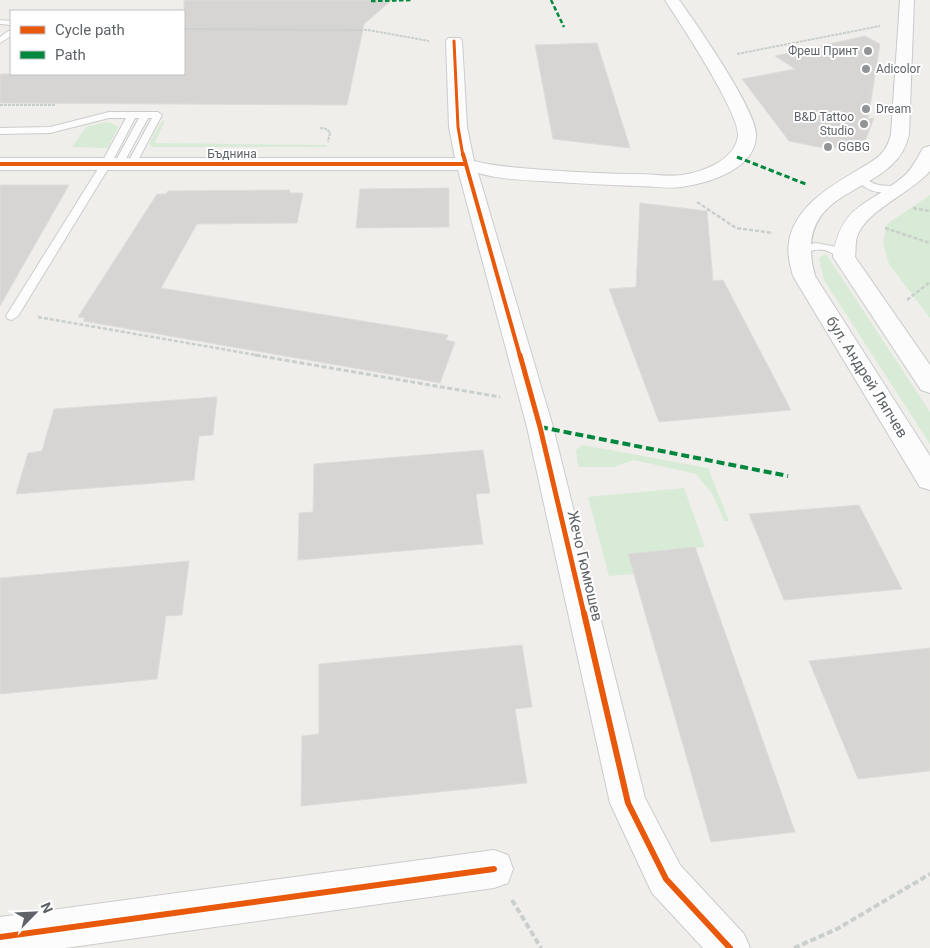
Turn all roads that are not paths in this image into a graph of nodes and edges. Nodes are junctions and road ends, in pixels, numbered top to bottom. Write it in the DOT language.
graph roads {
  1 [pos="672,0"];
  2 [pos="907,0"];
  3 [pos="454,41"];
  4 [pos="132,115"];
  5 [pos="145,115"];
  6 [pos="0,131"];
  7 [pos="930,152"];
  8 [pos="0,164"];
  9 [pos="119,164"];
  10 [pos="465,164"];
  11 [pos="864,175"];
  12 [pos="897,189"];
  13 [pos="798,252"];
  14 [pos="844,256"];
  15 [pos="12,316"];
  16 [pos="930,384"];
  17 [pos="930,479"];
  18 [pos="494,869"];
  19 [pos="0,937"];
  20 [pos="730,948"];
  1 -- 10 [label="street, Бъднина"];
  2 -- 11 [label="street"];
  3 -- 10 [label="street, Жечо Гюмюшев"];
  4 -- 5 [label="lane"];
  4 -- 6 [label="lane"];
  4 -- 9 [label="lane"];
  5 -- 9 [label="lane"];
  5 -- 9 [label="lane"];
  7 -- 12 [label="street"];
  8 -- 9 [label="street, Бъднина"];
  9 -- 10 [label="street, Бъднина"];
  9 -- 15 [label="lane"];
  10 -- 20 [label="street, Жечо Гюмюшев"];
  11 -- 12 [label="lane"];
  11 -- 13 [label="street"];
  12 -- 14 [label="street"];
  13 -- 14 [label="lane"];
  13 -- 17 [label="street, бул. Андрей Ляпчев"];
  14 -- 16 [label="street"];
  18 -- 19 [label="street"];
}
